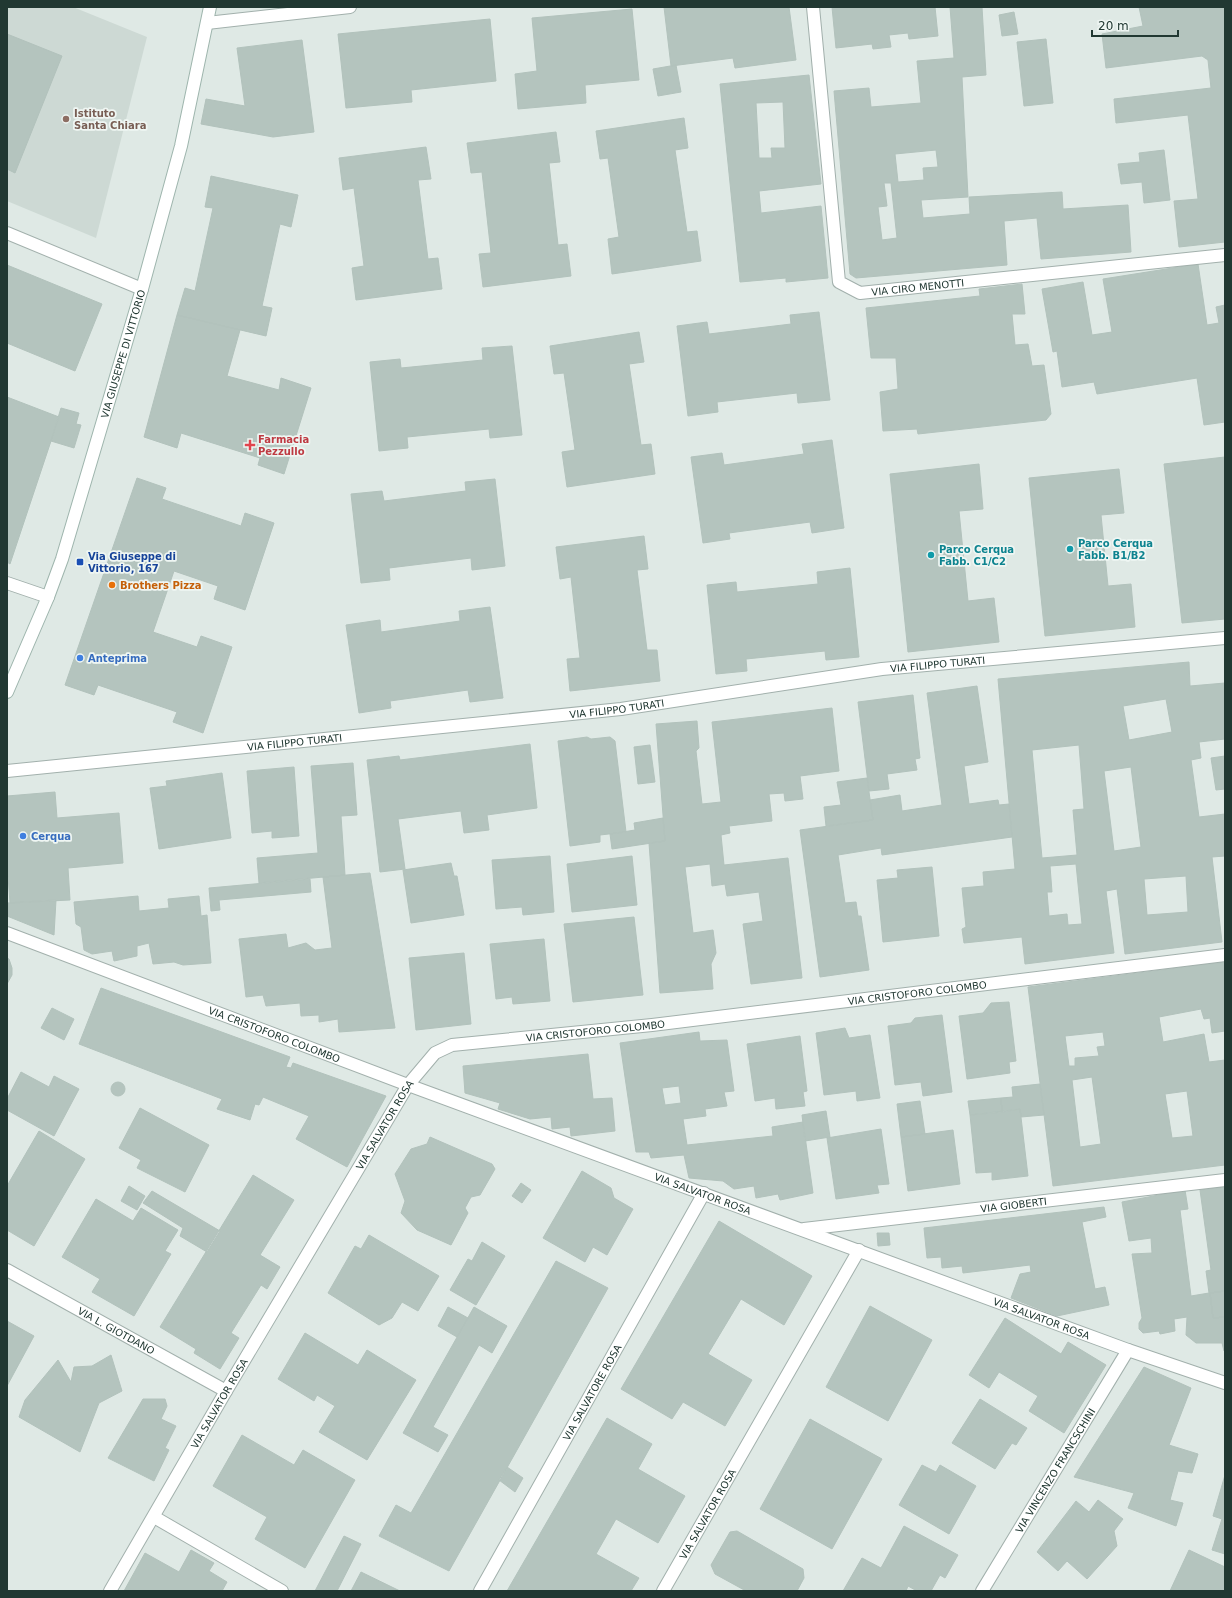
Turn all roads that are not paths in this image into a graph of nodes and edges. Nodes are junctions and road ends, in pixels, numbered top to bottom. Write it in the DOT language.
graph roads {
  1 [pos="210,7"];
  2 [pos="350,7"];
  3 [pos="813,7"];
  4 [pos="207,23"];
  5 [pos="7,233"];
  6 [pos="1225,255"];
  7 [pos="142,288"];
  8 [pos="7,583"];
  9 [pos="48,597"];
  10 [pos="1225,638"];
  11 [pos="7,692"];
  12 [pos="7,771"];
  13 [pos="7,933"];
  14 [pos="1225,955"];
  15 [pos="408,1085"];
  16 [pos="1225,1180"];
  17 [pos="704,1193"];
  18 [pos="801,1229"];
  19 [pos="859,1250"];
  20 [pos="7,1270"];
  21 [pos="1128,1350"];
  22 [pos="1225,1383"];
  23 [pos="226,1391"];
  24 [pos="154,1517"];
  25 [pos="110,1591"];
  26 [pos="282,1591"];
  27 [pos="480,1591"];
  28 [pos="663,1591"];
  29 [pos="982,1591"];
  1 -- 4 [label="street, VIA GIUSEPPE DI VITTORIO"];
  2 -- 4 [label="street"];
  3 -- 6 [label="street, VIA CIRO MENOTTI"];
  4 -- 7 [label="street, VIA GIUSEPPE DI VITTORIO"];
  5 -- 7 [label="street"];
  7 -- 9 [label="street, VIA GIUSEPPE DI VITTORIO"];
  8 -- 9 [label="street"];
  9 -- 11 [label="street, VIA GIUSEPPE DI VITTORIO"];
  10 -- 12 [label="street, VIA FILIPPO TURATI"];
  13 -- 15 [label="street, VIA CRISTOFORO COLOMBO"];
  14 -- 15 [label="street, VIA CRISTOFORO COLOMBO"];
  15 -- 17 [label="street, VIA SALVATOR ROSA"];
  15 -- 23 [label="street, VIA SALVATOR ROSA"];
  16 -- 18 [label="street, VIA GIOBERTI"];
  17 -- 18 [label="street, VIA SALVATOR ROSA"];
  17 -- 27 [label="street, VIA SALVATORE ROSA"];
  18 -- 19 [label="street, VIA SALVATOR ROSA"];
  19 -- 21 [label="street, VIA SALVATOR ROSA"];
  19 -- 28 [label="street, VIA SALVATOR ROSA"];
  20 -- 23 [label="street, VIA L. GIOTDANO"];
  21 -- 22 [label="street, VIA SALVATOR ROSA"];
  21 -- 29 [label="street, VIA VINCENZO FRANCSCHINI"];
  23 -- 24 [label="street, VIA SALVATOR ROSA"];
  24 -- 25 [label="street, VIA SALVATOR ROSA"];
  24 -- 26 [label="street"];
}
